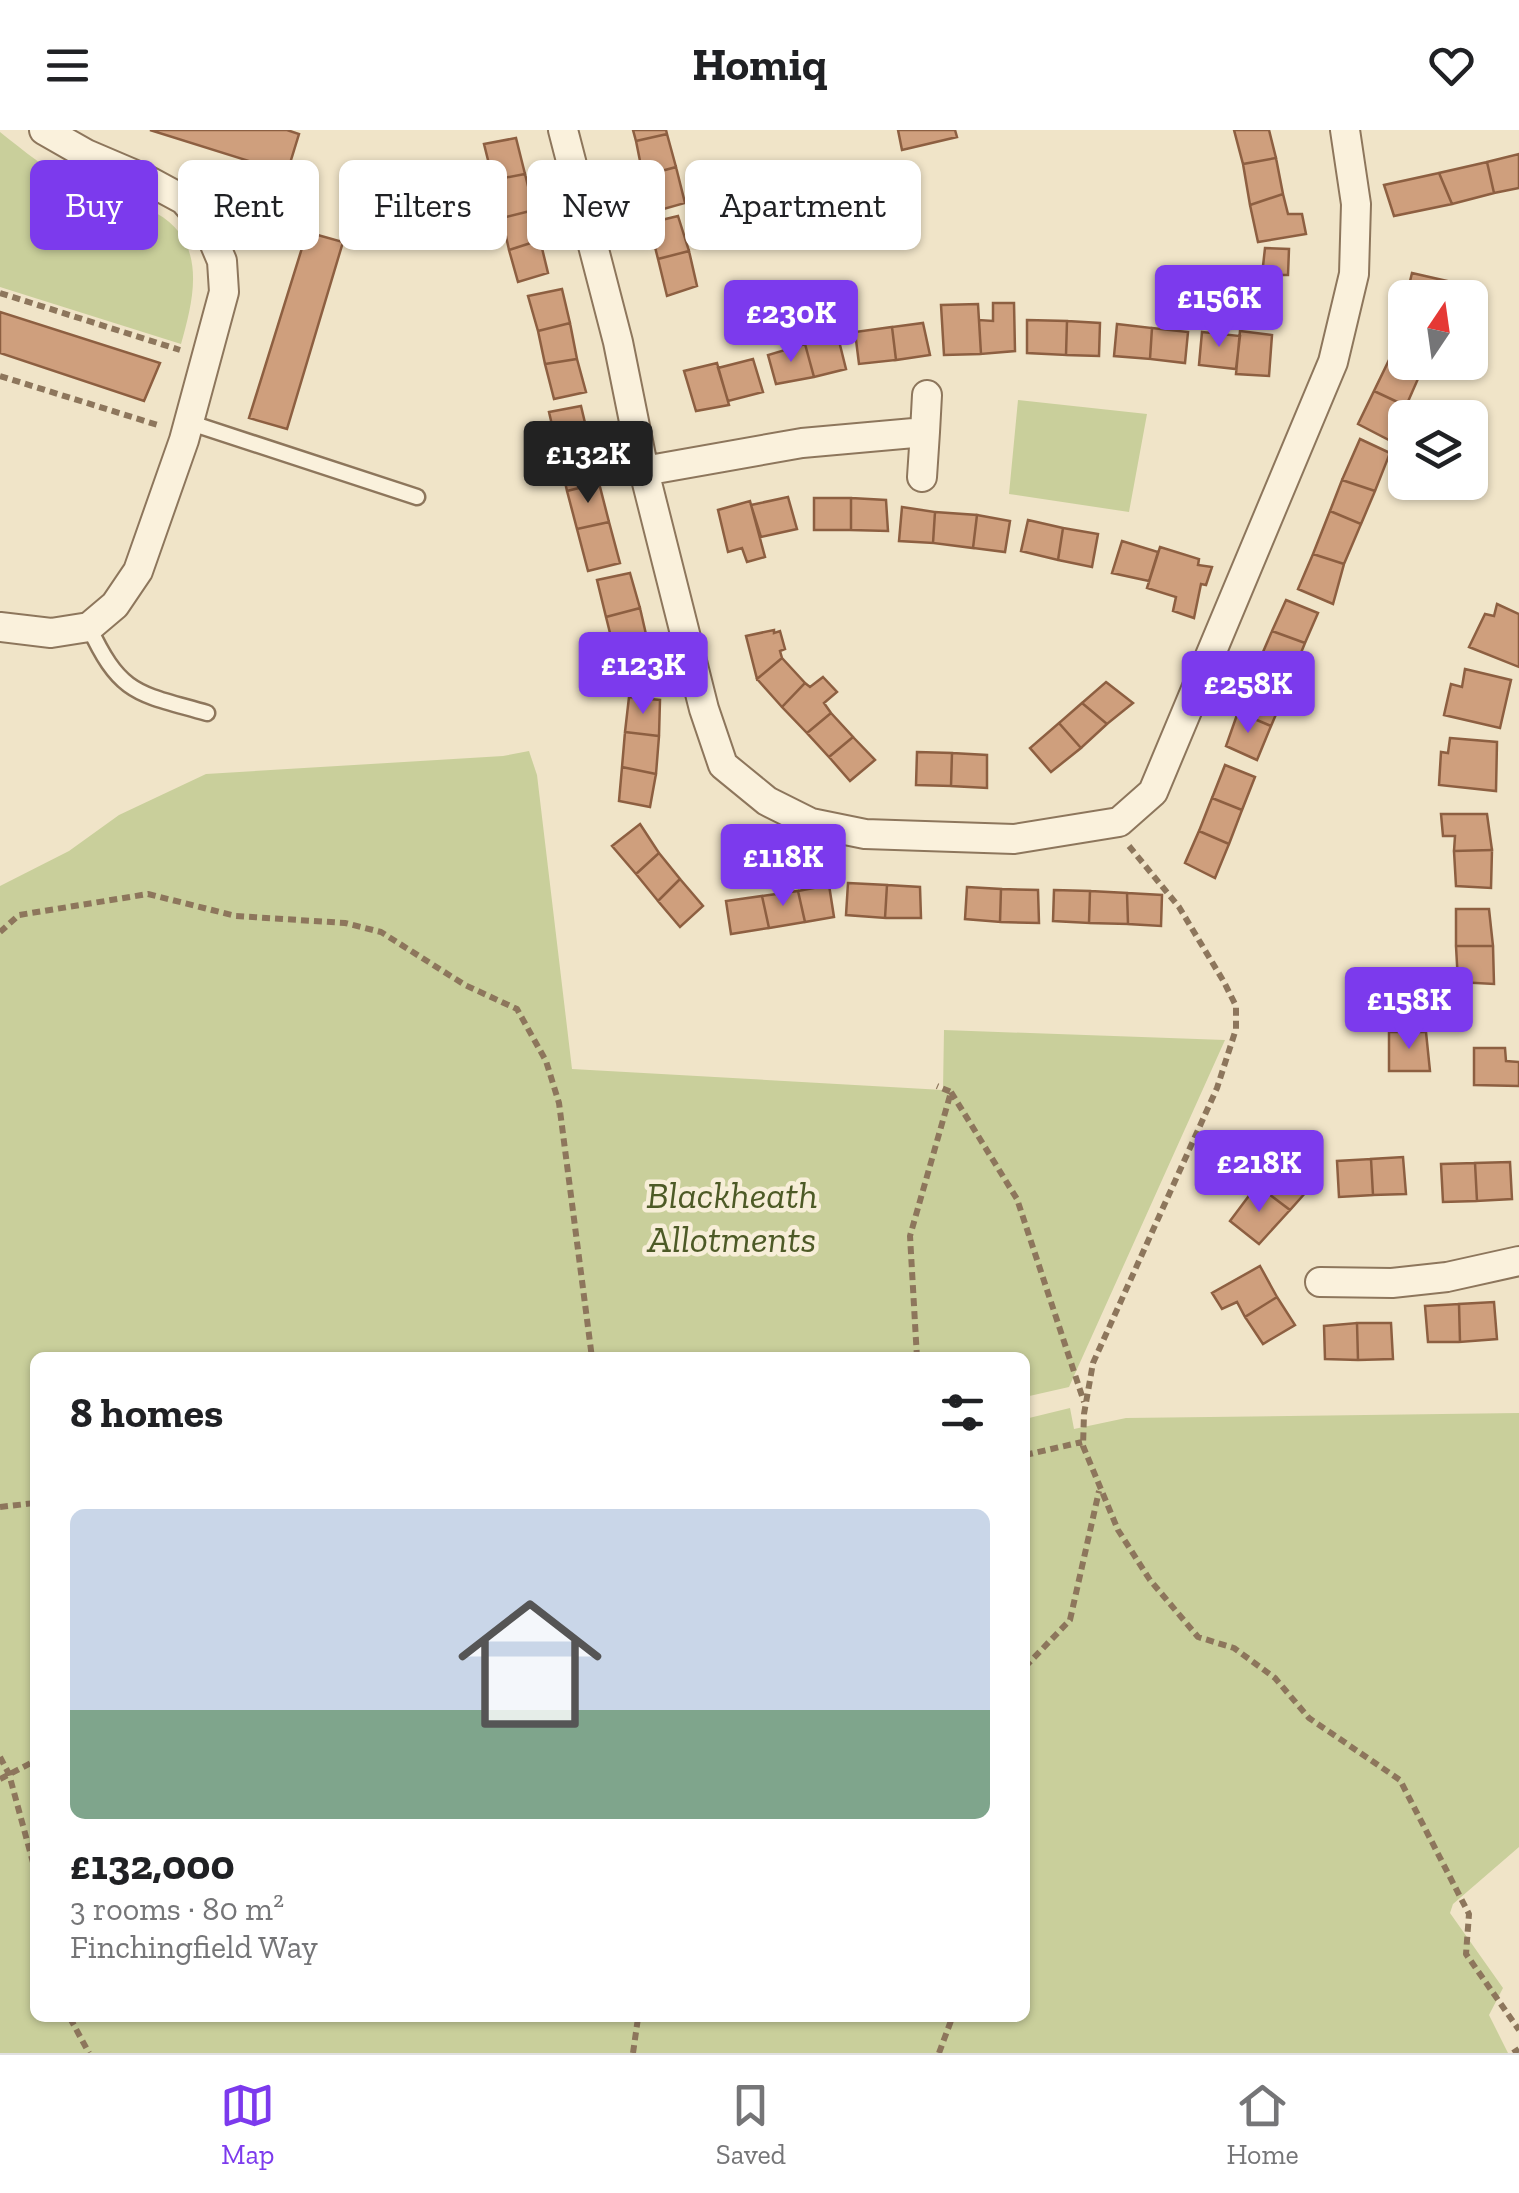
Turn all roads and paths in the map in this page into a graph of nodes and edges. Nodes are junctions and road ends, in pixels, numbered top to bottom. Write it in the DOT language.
graph roads {
  1 [pos="44,130"];
  2 [pos="563,130"];
  3 [pos="1350,131"];
  4 [pos="0,293"];
  5 [pos="205,358"];
  6 [pos="0,376"];
  7 [pos="927,395"];
  8 [pos="186,432"];
  9 [pos="925,432"];
  10 [pos="644,471"];
  11 [pos="922,477"];
  12 [pos="417,498"];
  13 [pos="0,627"];
  14 [pos="89,627"];
  15 [pos="207,714"];
  16 [pos="1119,822"];
  17 [pos="0,932"];
  18 [pos="937,1086"];
  19 [pos="951,1092"];
  20 [pos="1519,1262"];
  21 [pos="1320,1282"];
  22 [pos="591,1352"];
  23 [pos="916,1352"];
  24 [pos="1085,1407"];
  25 [pos="1083,1442"];
  26 [pos="1030,1454"];
  27 [pos="1099,1490"];
  28 [pos="30,1504"];
  29 [pos="0,1507"];
  30 [pos="1030,1662"];
  31 [pos="0,1757"];
  32 [pos="30,1764"];
  33 [pos="9,1774"];
  34 [pos="0,1779"];
  35 [pos="30,1852"];
  36 [pos="72,2022"];
  37 [pos="637,2022"];
  38 [pos="950,2022"];
  39 [pos="1519,2030"];
  40 [pos="89,2053"];
  41 [pos="633,2053"];
  42 [pos="938,2053"];
  1 -- 5 [label="street"];
  2 -- 10 [label="street"];
  3 -- 16 [label="street"];
  4 -- 5 [label="path"];
  5 -- 8 [label="street"];
  6 -- 8 [label="path"];
  7 -- 9 [label="street"];
  8 -- 12 [label="lane"];
  8 -- 14 [label="street"];
  9 -- 10 [label="street"];
  9 -- 11 [label="street"];
  10 -- 16 [label="street"];
  13 -- 14 [label="street"];
  14 -- 15 [label="lane"];
  16 -- 24 [label="path"];
  17 -- 22 [label="path"];
  18 -- 19 [label="path"];
  19 -- 23 [label="path"];
  19 -- 24 [label="path"];
  20 -- 21 [label="street"];
  24 -- 25 [label="path"];
  25 -- 26 [label="path"];
  25 -- 27 [label="path"];
  27 -- 30 [label="path"];
  27 -- 39 [label="path"];
  28 -- 29 [label="path"];
  31 -- 33 [label="path"];
  32 -- 33 [label="path"];
  33 -- 34 [label="path"];
  33 -- 35 [label="path"];
  36 -- 40 [label="path"];
  37 -- 41 [label="path"];
  38 -- 42 [label="path"];
}
